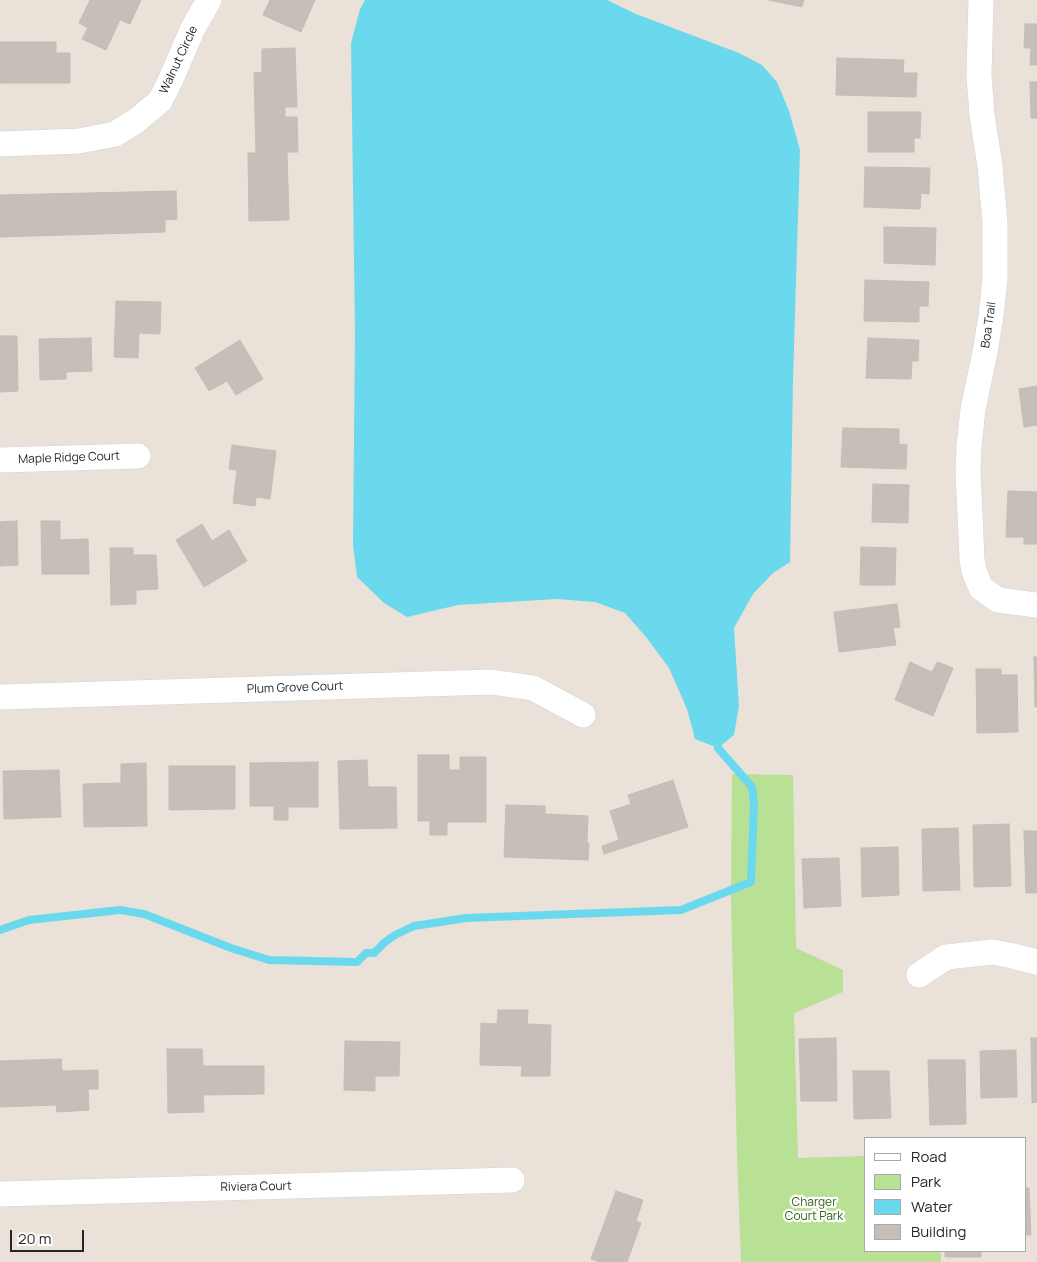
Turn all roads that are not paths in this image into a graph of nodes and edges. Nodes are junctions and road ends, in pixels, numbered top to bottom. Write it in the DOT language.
graph roads {
  1 [pos="209,0"];
  2 [pos="981,0"];
  3 [pos="0,144"];
  4 [pos="138,456"];
  5 [pos="0,460"];
  6 [pos="1037,605"];
  7 [pos="0,697"];
  8 [pos="583,715"];
  9 [pos="1037,962"];
  10 [pos="919,975"];
  11 [pos="512,1180"];
  12 [pos="0,1194"];
  1 -- 3 [label="street, Walnut Circle"];
  2 -- 6 [label="street, Boa Trail"];
  4 -- 5 [label="street, Maple Ridge Court"];
  7 -- 8 [label="street, Plum Grove Court"];
  9 -- 10 [label="street"];
  11 -- 12 [label="street, Riviera Court"];
}
